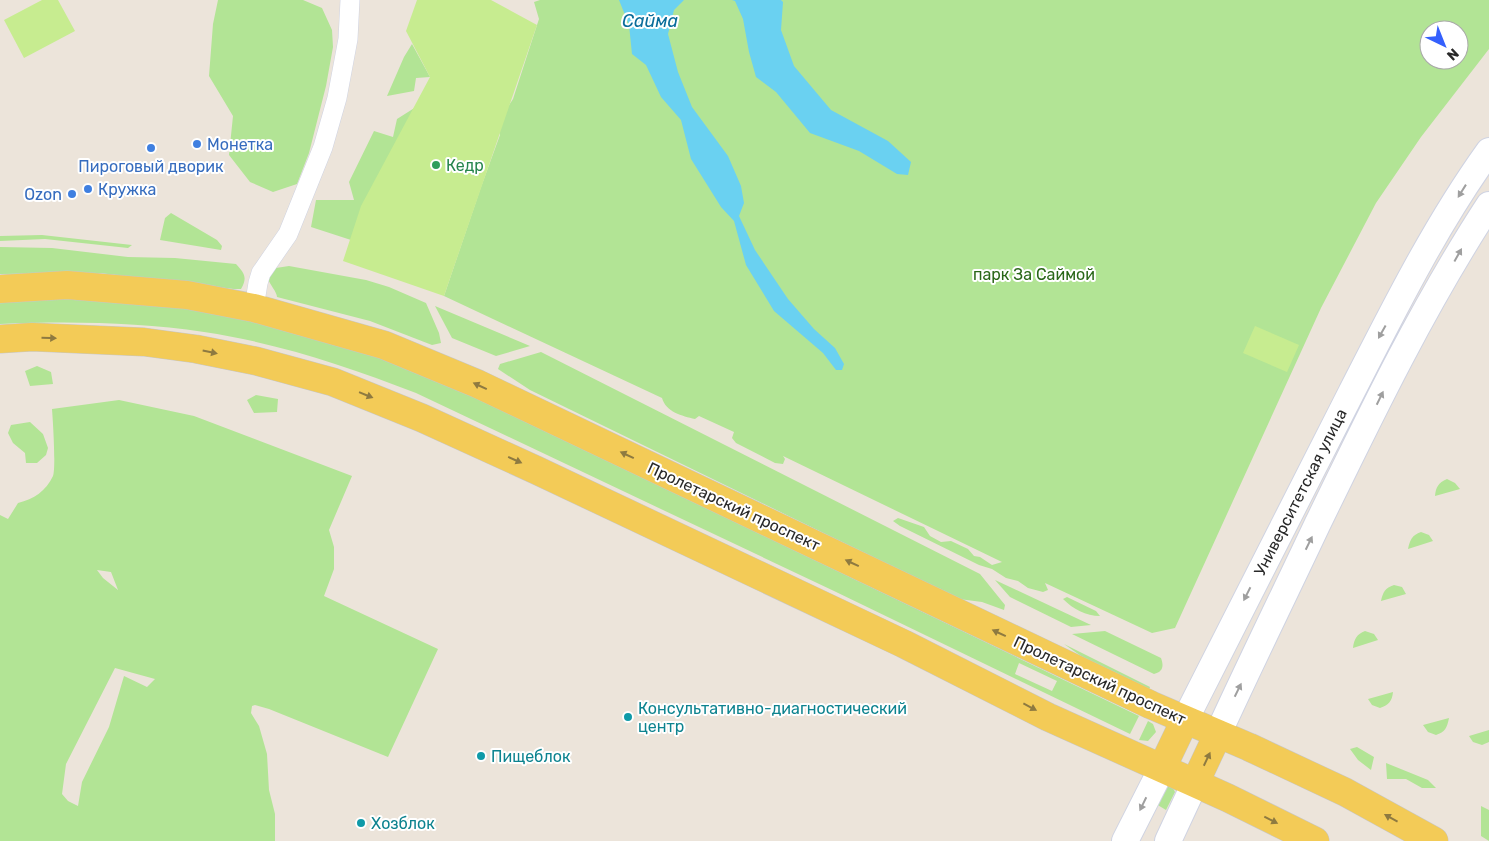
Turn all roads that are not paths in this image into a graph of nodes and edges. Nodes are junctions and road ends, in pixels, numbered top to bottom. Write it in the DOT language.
graph roads {
  1 [pos="350,0"];
  2 [pos="1489,150"];
  3 [pos="1489,205"];
  4 [pos="0,289"];
  5 [pos="254,308"];
  6 [pos="0,339"];
  7 [pos="1185,720"];
  8 [pos="1218,734"];
  9 [pos="1162,768"];
  10 [pos="1195,783"];
  11 [pos="1125,841"];
  12 [pos="1168,841"];
  13 [pos="1315,841"];
  14 [pos="1434,841"];
  1 -- 5 [label="street"];
  2 -- 7 [label="main road, Университетская улица, one-way"];
  8 -- 3 [label="main road, Университетская улица, one-way"];
  4 -- 5 [label="main road, Пролетарский проспект"];
  7 -- 5 [label="main road, Пролетарский проспект, one-way"];
  6 -- 9 [label="main road, one-way"];
  7 -- 8 [label="main road, Пролетарский проспект"];
  7 -- 9 [label="main road, Университетская улица"];
  10 -- 8 [label="main road, Университетская улица, one-way"];
  14 -- 8 [label="main road, Пролетарский проспект, one-way"];
  9 -- 10 [label="main road"];
  9 -- 11 [label="main road, Университетская улица, one-way"];
  10 -- 12 [label="main road, Университетская улица"];
  10 -- 13 [label="main road, one-way"];
}
